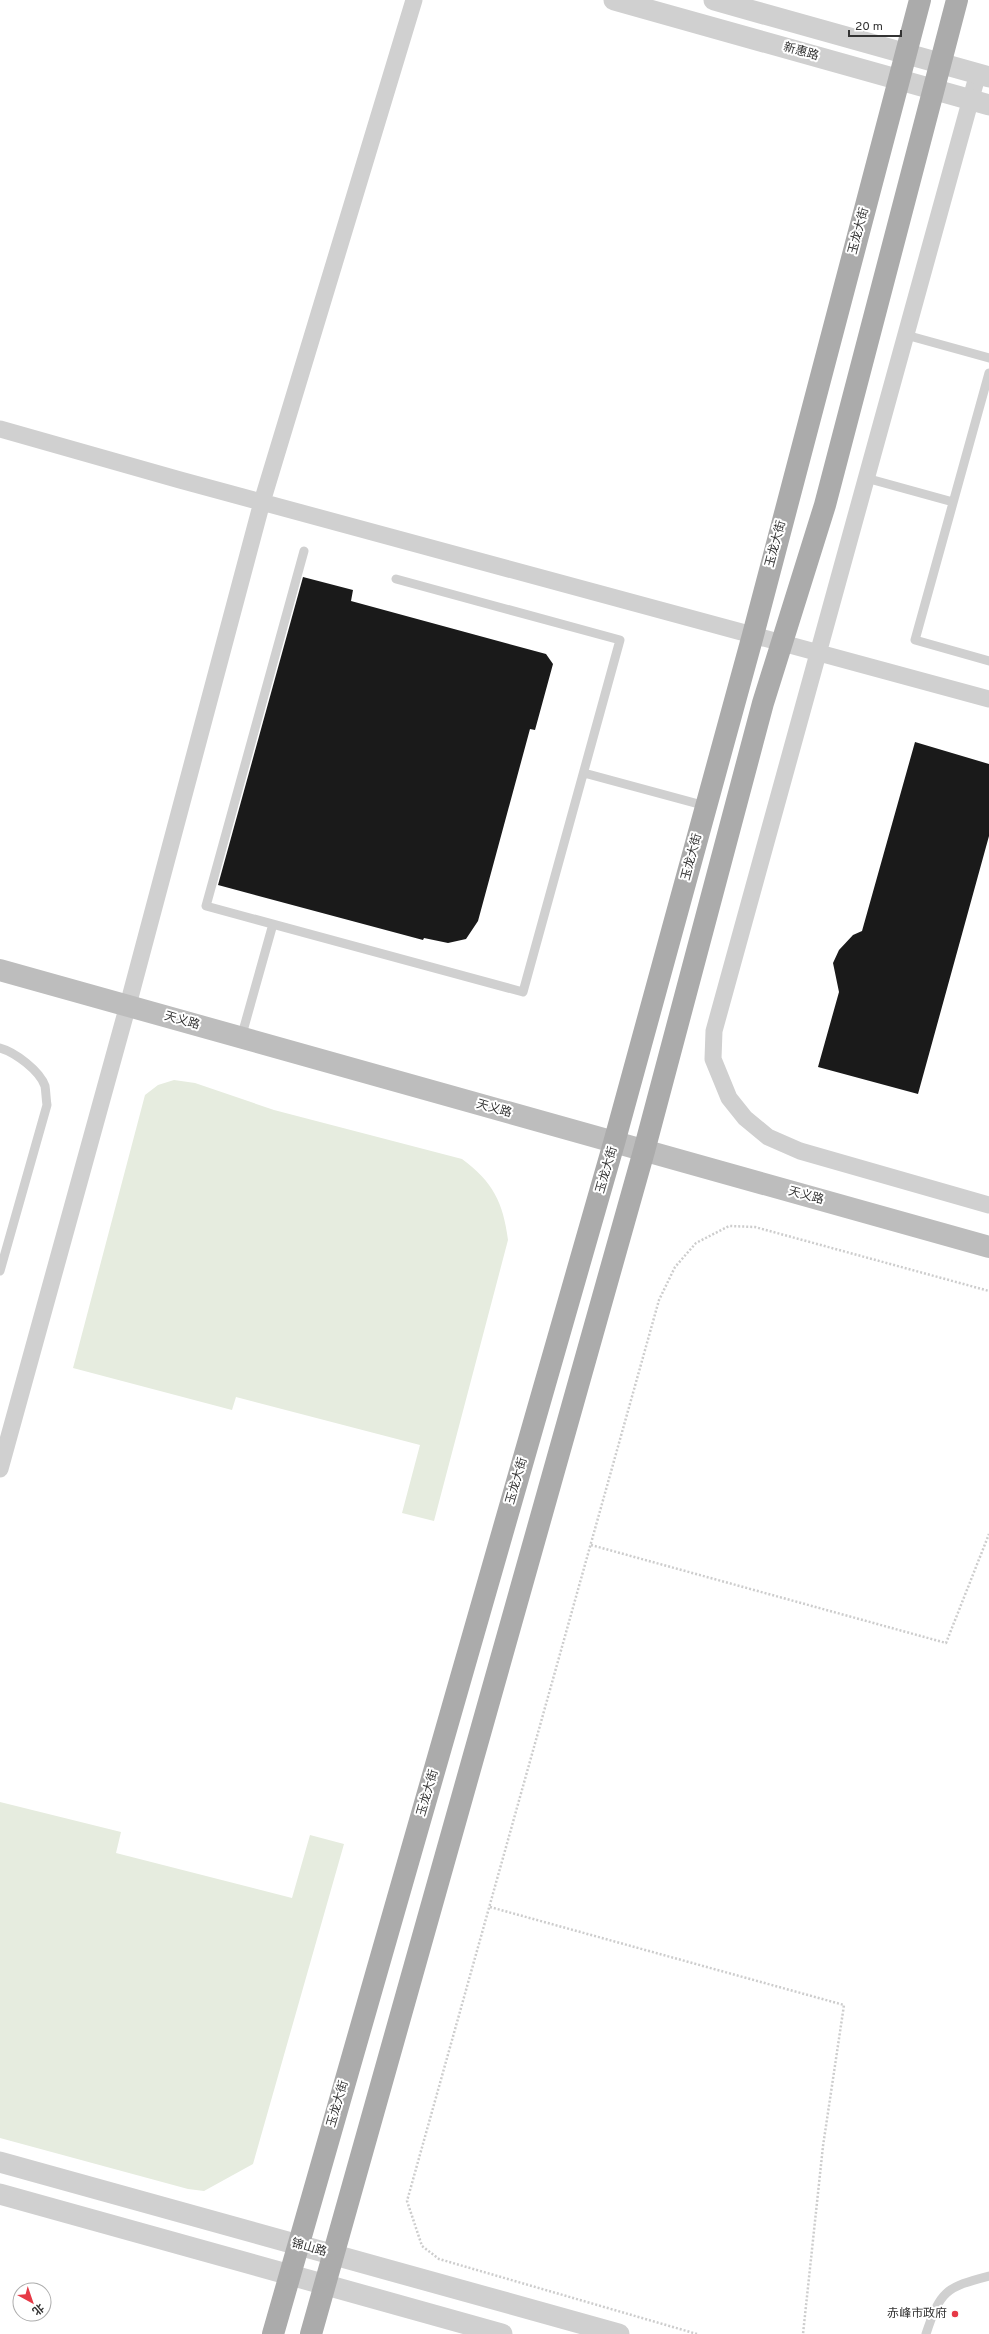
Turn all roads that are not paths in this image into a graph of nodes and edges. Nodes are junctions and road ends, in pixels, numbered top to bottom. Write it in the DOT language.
graph roads {
  1 [pos="414,0"];
  2 [pos="614,0"];
  3 [pos="714,0"];
  4 [pos="920,0"];
  5 [pos="957,0"];
  6 [pos="906,53"];
  7 [pos="940,63"];
  8 [pos="983,75"];
  9 [pos="898,79"];
  10 [pos="932,89"];
  11 [pos="980,102"];
  12 [pos="906,335"];
  13 [pos="989,358"];
  14 [pos="989,373"];
  15 [pos="0,428"];
  16 [pos="866,478"];
  17 [pos="262,502"];
  18 [pos="953,502"];
  19 [pos="304,552"];
  20 [pos="396,579"];
  21 [pos="753,635"];
  22 [pos="781,644"];
  23 [pos="818,654"];
  24 [pos="989,661"];
  25 [pos="989,699"];
  26 [pos="584,773"];
  27 [pos="706,806"];
  28 [pos="273,924"];
  29 [pos="0,970"];
  30 [pos="128,1006"];
  31 [pos="242,1038"];
  32 [pos="0,1048"];
  33 [pos="614,1143"];
  34 [pos="644,1152"];
  35 [pos="989,1205"];
  36 [pos="989,1247"];
  37 [pos="0,1271"];
  38 [pos="0,1469"];
  39 [pos="0,2162"];
  40 [pos="0,2194"];
  41 [pos="298,2245"];
  42 [pos="333,2255"];
  43 [pos="290,2275"];
  44 [pos="989,2276"];
  45 [pos="325,2284"];
  46 [pos="273,2334"];
  47 [pos="311,2334"];
  48 [pos="502,2334"];
  49 [pos="619,2334"];
  50 [pos="926,2334"];
  1 -- 17 [label="street"];
  2 -- 9 [label="street, 新惠路"];
  3 -- 6 [label="street"];
  4 -- 6 [label="main road, 玉龙大街"];
  5 -- 7 [label="main road"];
  6 -- 7 [label="street"];
  6 -- 9 [label="main road, 玉龙大街"];
  7 -- 8 [label="street"];
  7 -- 10 [label="main road"];
  8 -- 11 [label="street"];
  9 -- 10 [label="street, 新惠路"];
  9 -- 21 [label="main road, 玉龙大街"];
  10 -- 11 [label="street, 新惠路"];
  10 -- 22 [label="main road"];
  11 -- 12 [label="street"];
  12 -- 13 [label="lane"];
  12 -- 16 [label="street"];
  14 -- 18 [label="lane"];
  15 -- 17 [label="street"];
  16 -- 18 [label="lane"];
  16 -- 23 [label="street"];
  17 -- 21 [label="street"];
  17 -- 30 [label="street"];
  18 -- 24 [label="lane"];
  19 -- 28 [label="lane"];
  20 -- 26 [label="lane"];
  21 -- 22 [label="street"];
  21 -- 27 [label="main road, 玉龙大街"];
  22 -- 23 [label="street"];
  22 -- 34 [label="main road"];
  23 -- 25 [label="street"];
  23 -- 35 [label="street"];
  26 -- 27 [label="lane"];
  26 -- 28 [label="lane"];
  27 -- 33 [label="main road, 玉龙大街"];
  28 -- 31 [label="lane"];
  29 -- 30 [label="main road, 天义路"];
  30 -- 31 [label="main road, 天义路"];
  30 -- 38 [label="street"];
  31 -- 33 [label="main road, 天义路"];
  32 -- 37 [label="lane"];
  33 -- 34 [label="main road, 天义路"];
  33 -- 41 [label="main road, 玉龙大街"];
  34 -- 36 [label="main road, 天义路"];
  34 -- 42 [label="main road"];
  39 -- 41 [label="street, 锦山路"];
  40 -- 43 [label="street"];
  41 -- 42 [label="street, 锦山路"];
  41 -- 43 [label="main road, 玉龙大街"];
  42 -- 45 [label="main road"];
  42 -- 49 [label="street, 锦山路"];
  43 -- 45 [label="street"];
  43 -- 46 [label="main road, 玉龙大街"];
  44 -- 50 [label="lane"];
  45 -- 47 [label="main road"];
  45 -- 48 [label="street"];
}
